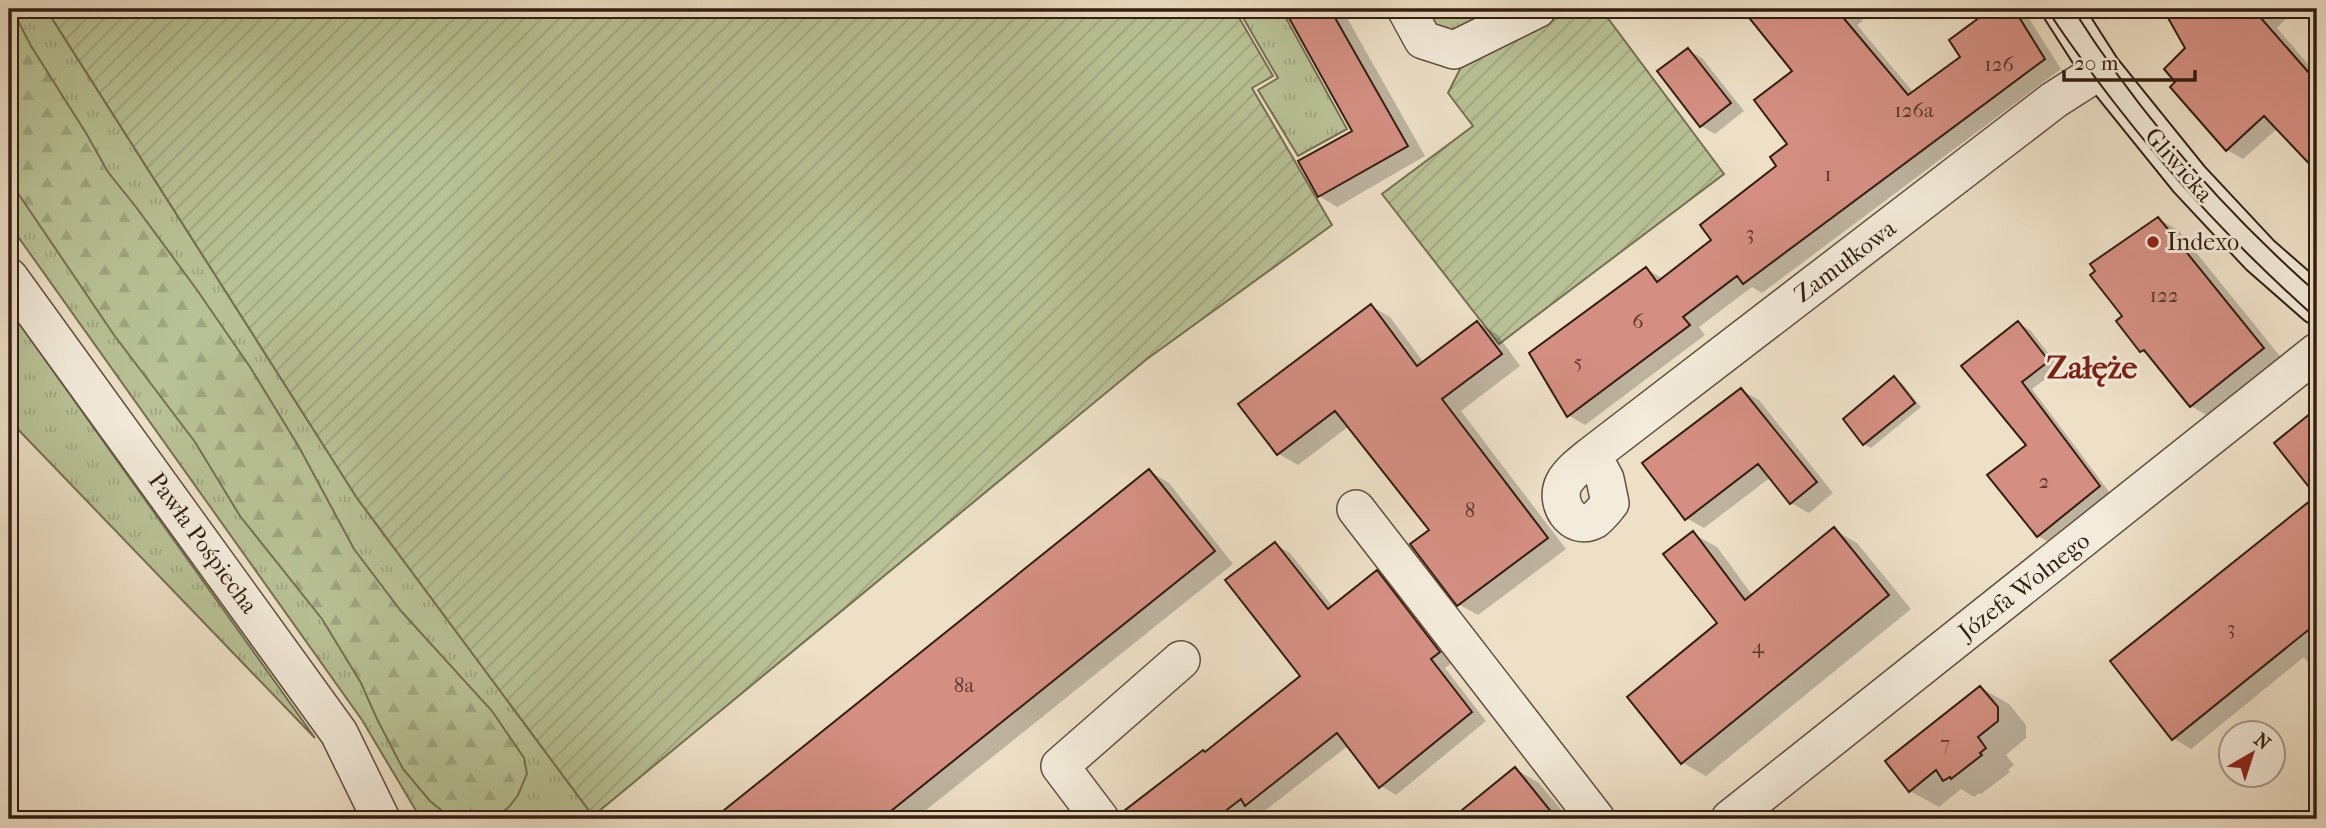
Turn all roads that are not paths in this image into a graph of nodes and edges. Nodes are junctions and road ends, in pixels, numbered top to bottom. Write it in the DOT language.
graph roads {
  1 [pos="1406,9"];
  2 [pos="1537,9"];
  3 [pos="2062,9"];
  4 [pos="2101,70"];
  5 [pos="9,277"];
  6 [pos="2317,305"];
  7 [pos="2317,352"];
  8 [pos="1592,455"];
  9 [pos="1356,509"];
  10 [pos="1181,660"];
  11 [pos="381,819"];
  12 [pos="1100,819"];
  13 [pos="1596,819"];
  14 [pos="1730,819"];
  1 -- 2 [label="street"];
  3 -- 4 [label="street, Gliwicka"];
  4 -- 6 [label="street, Gliwicka"];
  4 -- 8 [label="street, Zamułkowa"];
  5 -- 11 [label="street, Pawła Pośpiecha"];
  7 -- 14 [label="street, Józefa Wolnego"];
  9 -- 13 [label="street"];
  10 -- 12 [label="street"];
}
